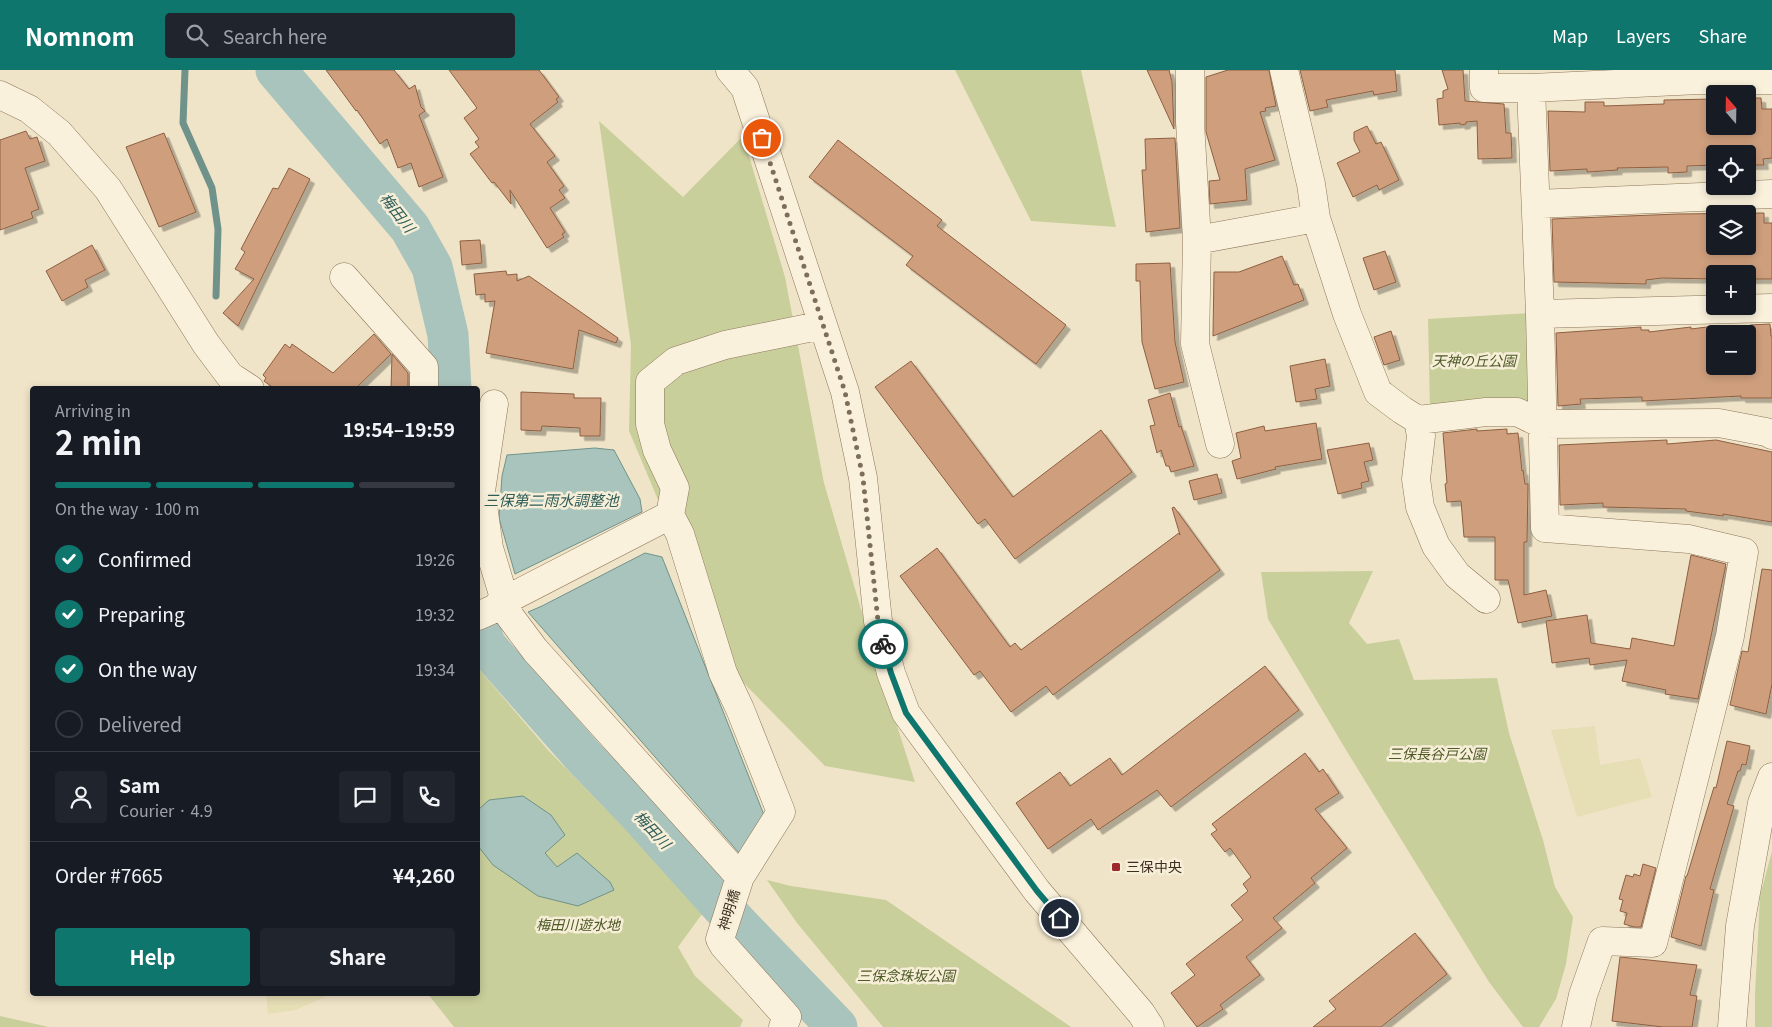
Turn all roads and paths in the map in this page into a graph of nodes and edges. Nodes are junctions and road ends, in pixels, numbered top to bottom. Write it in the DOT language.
graph roads {
  1 [pos="730,70"];
  2 [pos="1190,70"];
  3 [pos="1284,70"];
  4 [pos="1484,70"];
  5 [pos="1699,75"];
  6 [pos="1601,77"];
  7 [pos="1772,80"];
  8 [pos="1531,88"];
  9 [pos="0,95"];
  10 [pos="1772,194"];
  11 [pos="1536,204"];
  12 [pos="1316,218"];
  13 [pos="1197,240"];
  14 [pos="344,277"];
  15 [pos="1772,308"];
  16 [pos="1540,314"];
  17 [pos="823,325"];
  18 [pos="245,386"];
  19 [pos="424,386"];
  20 [pos="494,404"];
  21 [pos="1418,420"];
  22 [pos="1542,424"];
  23 [pos="1772,435"];
  24 [pos="1220,444"];
  25 [pos="670,515"];
  26 [pos="1486,599"];
  27 [pos="495,607"];
  28 [pos="1772,777"];
  29 [pos="739,879"];
  30 [pos="783,1027"];
  31 [pos="1150,1027"];
  32 [pos="1576,1027"];
  33 [pos="1732,1027"];
  1 -- 17 [label="street"];
  2 -- 13 [label="street"];
  3 -- 12 [label="street"];
  4 -- 8 [label="street"];
  5 -- 6 [label="street"];
  5 -- 7 [label="street"];
  6 -- 8 [label="street"];
  8 -- 11 [label="street"];
  9 -- 18 [label="street"];
  10 -- 11 [label="street"];
  11 -- 16 [label="street"];
  12 -- 13 [label="street"];
  12 -- 21 [label="street"];
  13 -- 24 [label="street"];
  14 -- 19 [label="street"];
  15 -- 16 [label="street"];
  16 -- 22 [label="street"];
  17 -- 25 [label="street"];
  17 -- 31 [label="street"];
  20 -- 27 [label="street"];
  21 -- 22 [label="street"];
  21 -- 26 [label="street"];
  22 -- 23 [label="street"];
  22 -- 32 [label="street"];
  25 -- 27 [label="street"];
  25 -- 29 [label="street, 神明橋"];
  27 -- 29 [label="street"];
  28 -- 33 [label="street"];
  29 -- 30 [label="street, 神明橋"];
}
